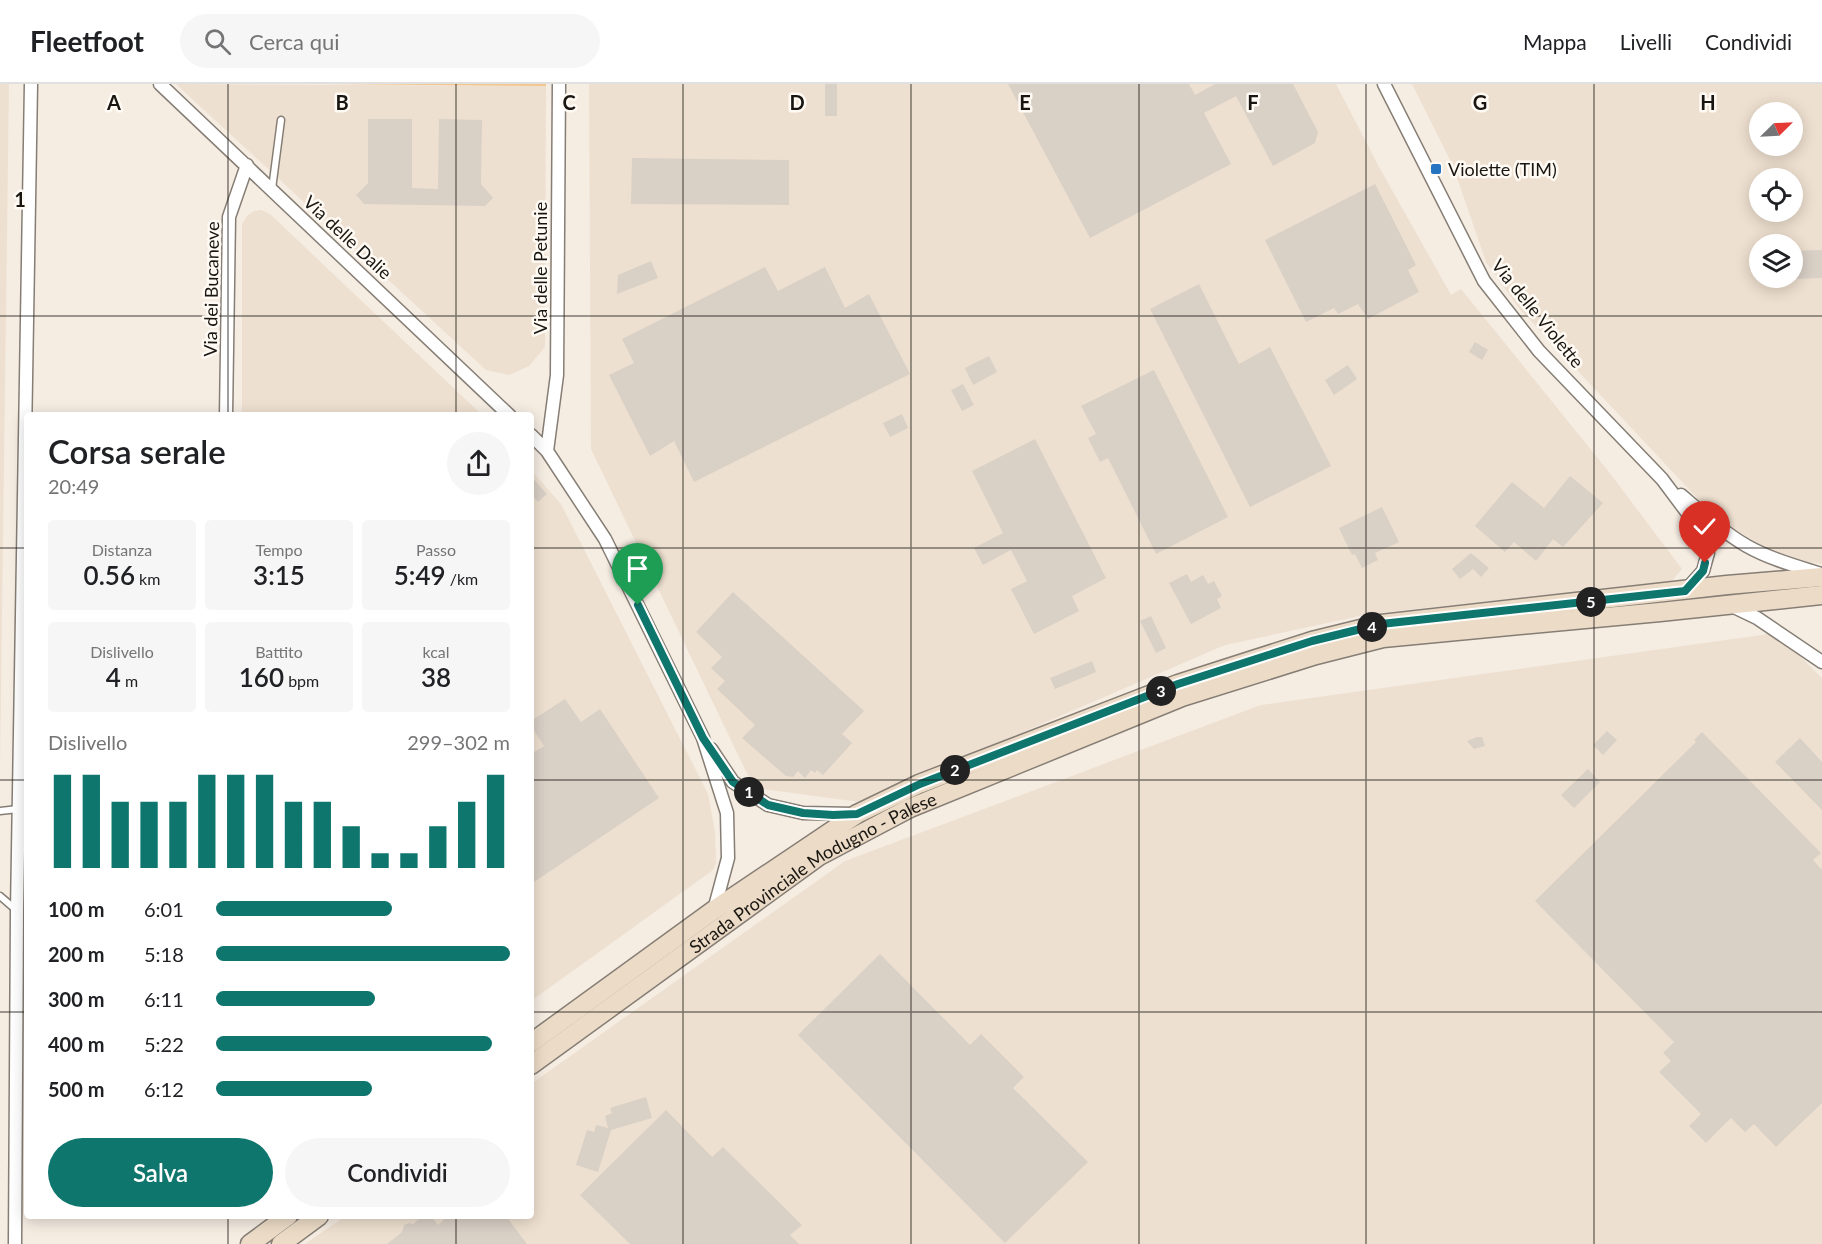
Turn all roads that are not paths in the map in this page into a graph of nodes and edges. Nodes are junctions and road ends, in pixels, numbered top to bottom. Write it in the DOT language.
graph roads {
  1 [pos="31,84"];
  2 [pos="160,84"];
  3 [pos="560,84"];
  4 [pos="1384,84"];
  5 [pos="281,120"];
  6 [pos="247,165"];
  7 [pos="272,190"];
  8 [pos="25,412"];
  9 [pos="226,412"];
  10 [pos="506,412"];
  11 [pos="534,438"];
  12 [pos="547,451"];
  13 [pos="24,474"];
  14 [pos="1662,479"];
  15 [pos="1822,576"];
  16 [pos="1685,591"];
  17 [pos="1822,595"];
  18 [pos="1731,605"];
  19 [pos="1822,662"];
  20 [pos="703,738"];
  21 [pos="18,809"];
  22 [pos="0,811"];
  23 [pos="857,814"];
  24 [pos="0,896"];
  25 [pos="714,910"];
  26 [pos="17,911"];
  27 [pos="24,1035"];
  28 [pos="534,1041"];
  29 [pos="16,1043"];
  30 [pos="534,1063"];
  31 [pos="284,1219"];
  32 [pos="316,1219"];
  33 [pos="15,1244"];
  34 [pos="250,1244"];
  35 [pos="281,1244"];
  1 -- 8 [label="street"];
  2 -- 6 [label="street, Via delle Dalie"];
  3 -- 12 [label="street, Via delle Petunie"];
  4 -- 14 [label="street, Via delle Violette"];
  5 -- 7 [label="lane"];
  6 -- 7 [label="street, Via delle Dalie"];
  6 -- 9 [label="street, Via dei Bucaneve"];
  7 -- 10 [label="street, Via delle Dalie"];
  11 -- 12 [label="street"];
  12 -- 20 [label="street"];
  13 -- 21 [label="street"];
  14 -- 15 [label="street"];
  14 -- 16 [label="street"];
  15 -- 16 [label="main road, Strada Provinciale Modugno - Palese"];
  16 -- 23 [label="main road, Strada Provinciale Modugno - Palese"];
  17 -- 18 [label="main road, Strada Provinciale Modugno - Palese"];
  18 -- 19 [label="street"];
  18 -- 30 [label="main road, Strada Provinciale Modugno - Palese"];
  20 -- 23 [label="street"];
  20 -- 25 [label="street"];
  21 -- 22 [label="lane"];
  21 -- 26 [label="street"];
  23 -- 25 [label="main road, Strada Provinciale Modugno - Palese"];
  24 -- 26 [label="lane"];
  25 -- 28 [label="main road, Strada Provinciale Modugno - Palese"];
  26 -- 29 [label="street"];
  27 -- 29 [label="street"];
  29 -- 33 [label="street"];
  31 -- 34 [label="main road"];
  32 -- 35 [label="main road"];
}
